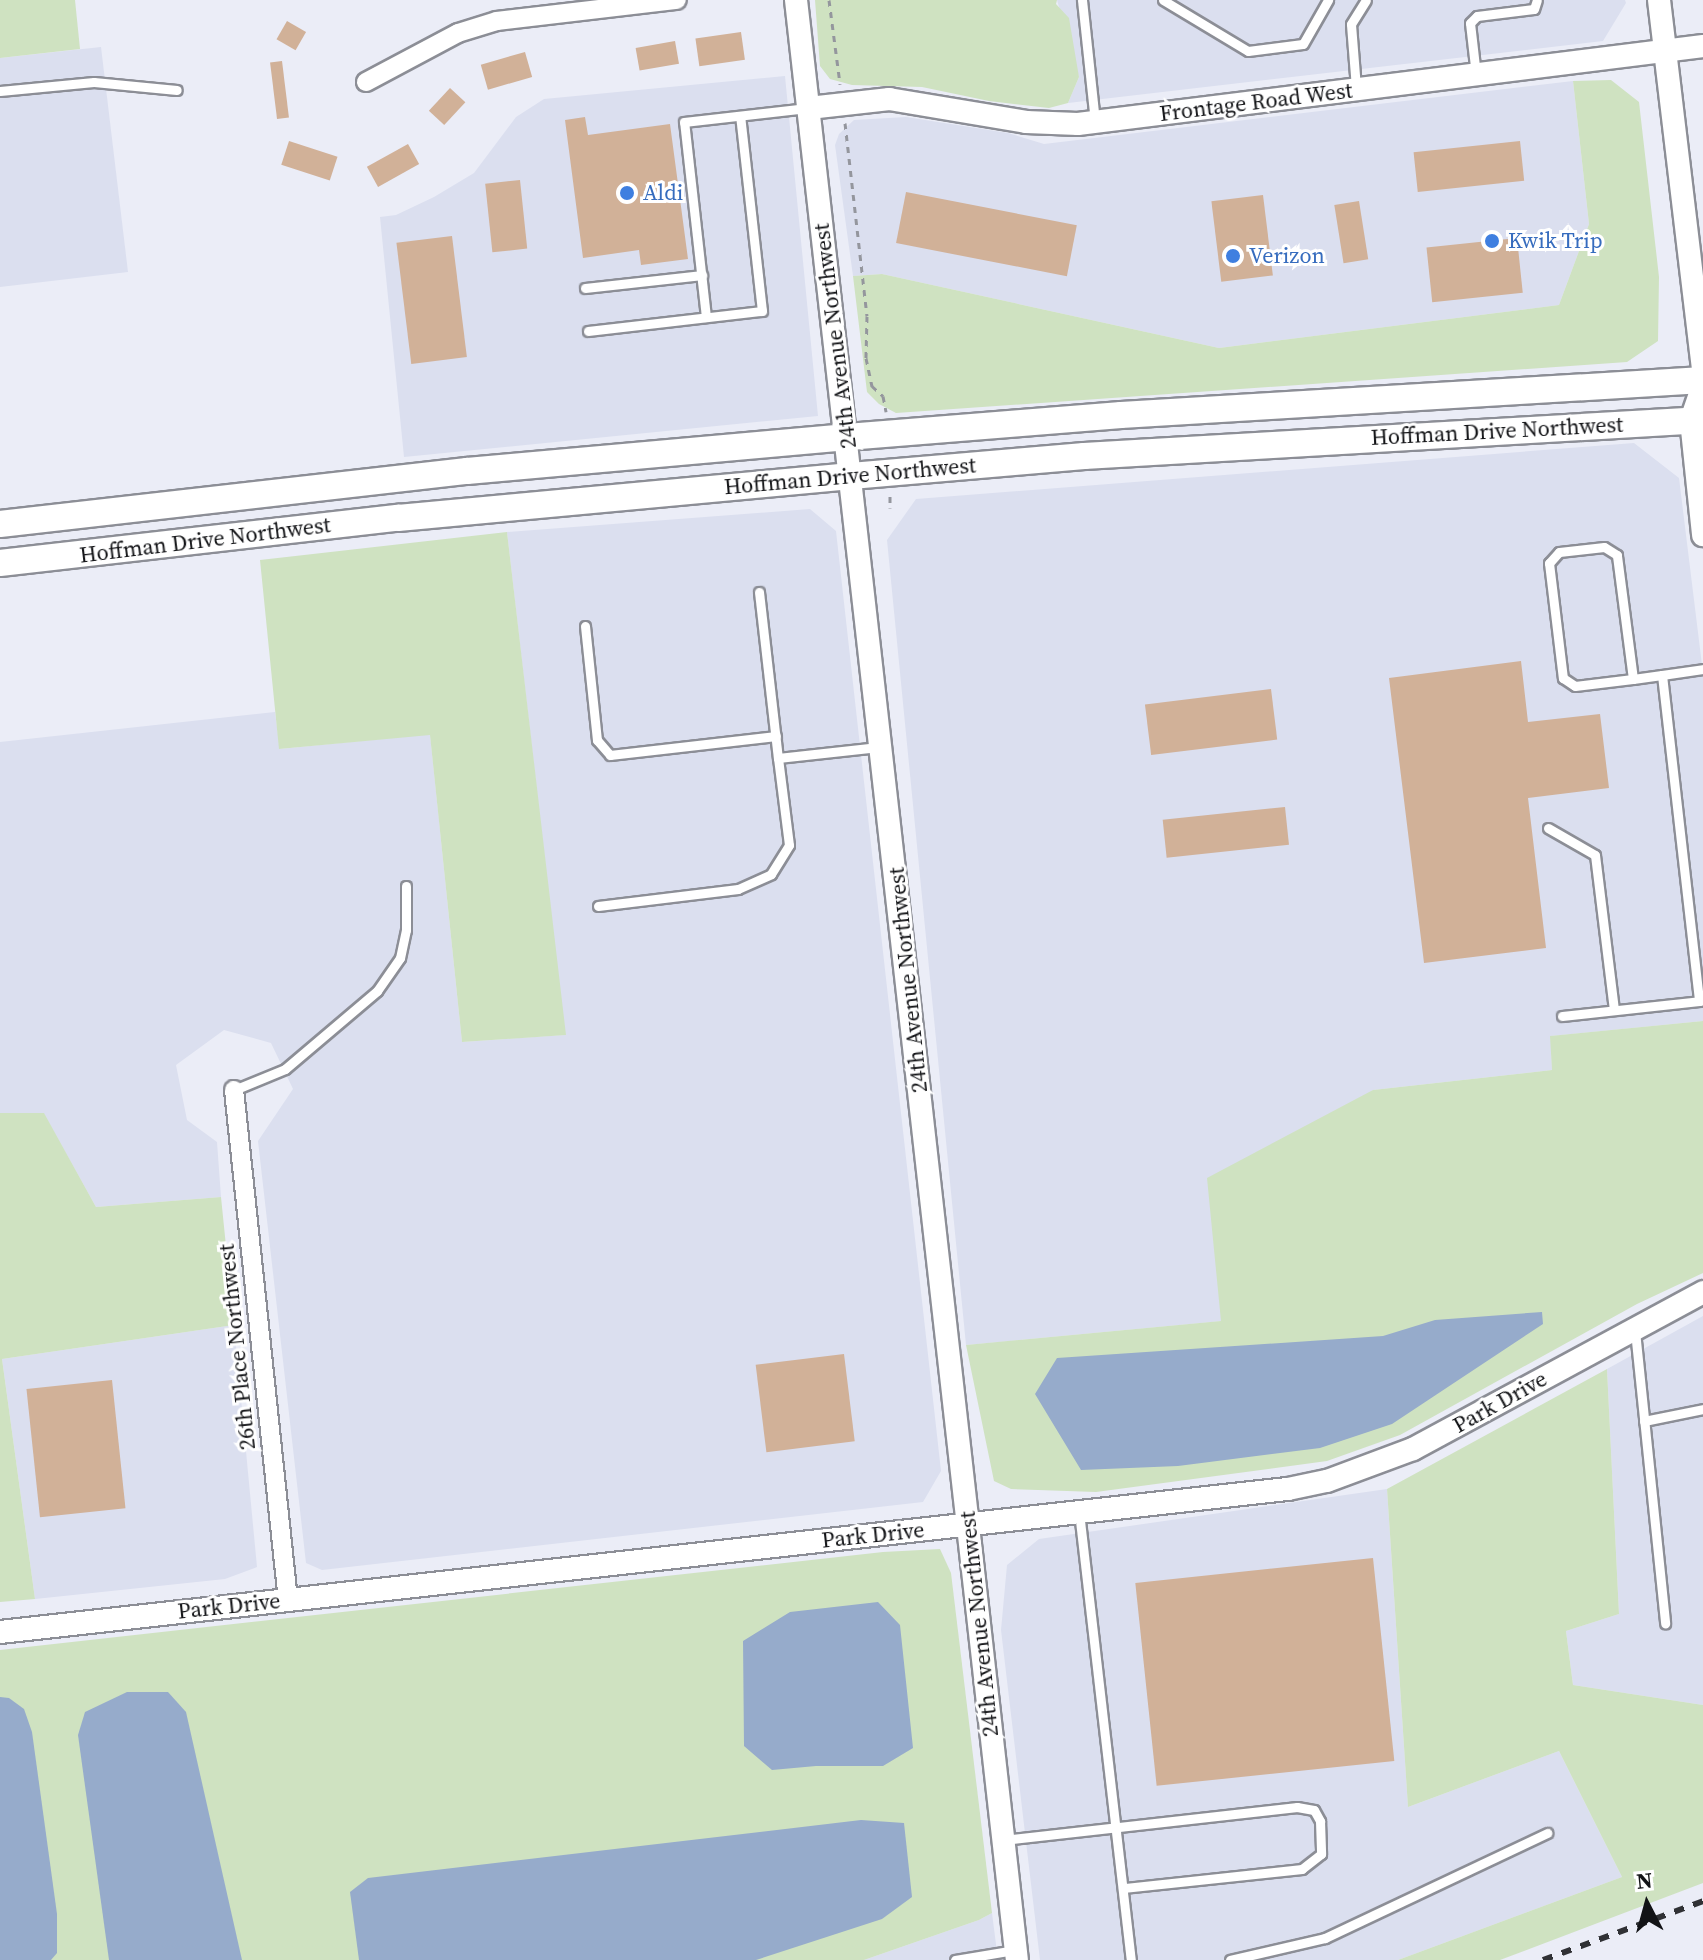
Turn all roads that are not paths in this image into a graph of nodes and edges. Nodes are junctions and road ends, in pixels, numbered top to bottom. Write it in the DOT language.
graph roads {
  1 [pos="677,0"];
  2 [pos="796,0"];
  3 [pos="1082,0"];
  4 [pos="1163,0"];
  5 [pos="1328,0"];
  6 [pos="1366,0"];
  7 [pos="1537,0"];
  8 [pos="1659,0"];
  9 [pos="1703,46"];
  10 [pos="1665,50"];
  11 [pos="1476,75"];
  12 [pos="366,82"];
  13 [pos="177,90"];
  14 [pos="1357,90"];
  15 [pos="0,91"];
  16 [pos="809,108"];
  17 [pos="740,116"];
  18 [pos="1095,122"];
  19 [pos="702,275"];
  20 [pos="585,288"];
  21 [pos="706,317"];
  22 [pos="588,331"];
  23 [pos="1703,368"];
  24 [pos="1703,382"];
  25 [pos="1697,420"];
  26 [pos="847,437"];
  27 [pos="851,476"];
  28 [pos="0,524"];
  29 [pos="1703,535"];
  30 [pos="0,563"];
  31 [pos="759,592"];
  32 [pos="585,626"];
  33 [pos="1703,669"];
  34 [pos="1662,675"];
  35 [pos="1633,679"];
  36 [pos="776,736"];
  37 [pos="882,747"];
  38 [pos="778,758"];
  39 [pos="1548,828"];
  40 [pos="406,886"];
  41 [pos="598,906"];
  42 [pos="1701,1000"];
  43 [pos="1614,1010"];
  44 [pos="1562,1016"];
  45 [pos="234,1090"];
  46 [pos="1703,1292"];
  47 [pos="1634,1328"];
  48 [pos="1703,1409"];
  49 [pos="1644,1421"];
  50 [pos="1079,1512"];
  51 [pos="968,1525"];
  52 [pos="288,1600"];
  53 [pos="1665,1623"];
  54 [pos="0,1632"];
  55 [pos="1116,1830"];
  56 [pos="1547,1833"];
  57 [pos="1003,1840"];
  58 [pos="1123,1888"];
  59 [pos="1016,1955"];
  60 [pos="955,1960"];
  61 [pos="1131,1960"];
  62 [pos="1230,1960"];
  1 -- 12 [label="street"];
  2 -- 16 [label="street, 24th Avenue Northwest"];
  3 -- 18 [label="lane"];
  4 -- 5 [label="lane"];
  6 -- 14 [label="lane"];
  7 -- 11 [label="lane"];
  8 -- 10 [label="street"];
  9 -- 10 [label="street, Frontage Road West"];
  10 -- 11 [label="street, Frontage Road West"];
  10 -- 23 [label="street"];
  11 -- 14 [label="street, Frontage Road West"];
  13 -- 15 [label="lane"];
  14 -- 18 [label="street, Frontage Road West"];
  16 -- 17 [label="lane"];
  16 -- 18 [label="street, Frontage Road West"];
  16 -- 26 [label="street, 24th Avenue Northwest"];
  17 -- 19 [label="lane"];
  17 -- 21 [label="lane"];
  19 -- 20 [label="lane"];
  19 -- 21 [label="lane"];
  21 -- 22 [label="lane"];
  24 -- 25 [label="street"];
  24 -- 26 [label="main road, Hoffman Drive Northwest"];
  25 -- 27 [label="main road, Hoffman Drive Northwest"];
  25 -- 29 [label="street"];
  26 -- 27 [label="street, 24th Avenue Northwest"];
  26 -- 28 [label="main road, Hoffman Drive Northwest"];
  27 -- 30 [label="main road, Hoffman Drive Northwest"];
  27 -- 37 [label="street, 24th Avenue Northwest"];
  31 -- 36 [label="lane"];
  32 -- 36 [label="lane"];
  33 -- 34 [label="lane"];
  34 -- 35 [label="lane"];
  34 -- 42 [label="lane"];
  35 -- 35 [label="lane"];
  36 -- 38 [label="lane"];
  37 -- 38 [label="lane"];
  37 -- 51 [label="street, 24th Avenue Northwest"];
  38 -- 41 [label="lane"];
  39 -- 43 [label="lane"];
  40 -- 45 [label="lane"];
  42 -- 43 [label="lane"];
  43 -- 44 [label="lane"];
  45 -- 52 [label="street, 26th Place Northwest"];
  46 -- 47 [label="street, Park Drive"];
  47 -- 49 [label="lane"];
  47 -- 50 [label="street, Park Drive"];
  48 -- 49 [label="lane"];
  49 -- 53 [label="lane"];
  50 -- 51 [label="street, Park Drive"];
  50 -- 55 [label="lane"];
  51 -- 52 [label="street, Park Drive"];
  51 -- 57 [label="street, 24th Avenue Northwest"];
  52 -- 54 [label="street, Park Drive"];
  55 -- 57 [label="lane"];
  55 -- 58 [label="lane"];
  55 -- 58 [label="lane"];
  56 -- 62 [label="lane"];
  57 -- 59 [label="street, 24th Avenue Northwest"];
  58 -- 61 [label="lane"];
  59 -- 60 [label="lane"];
}
